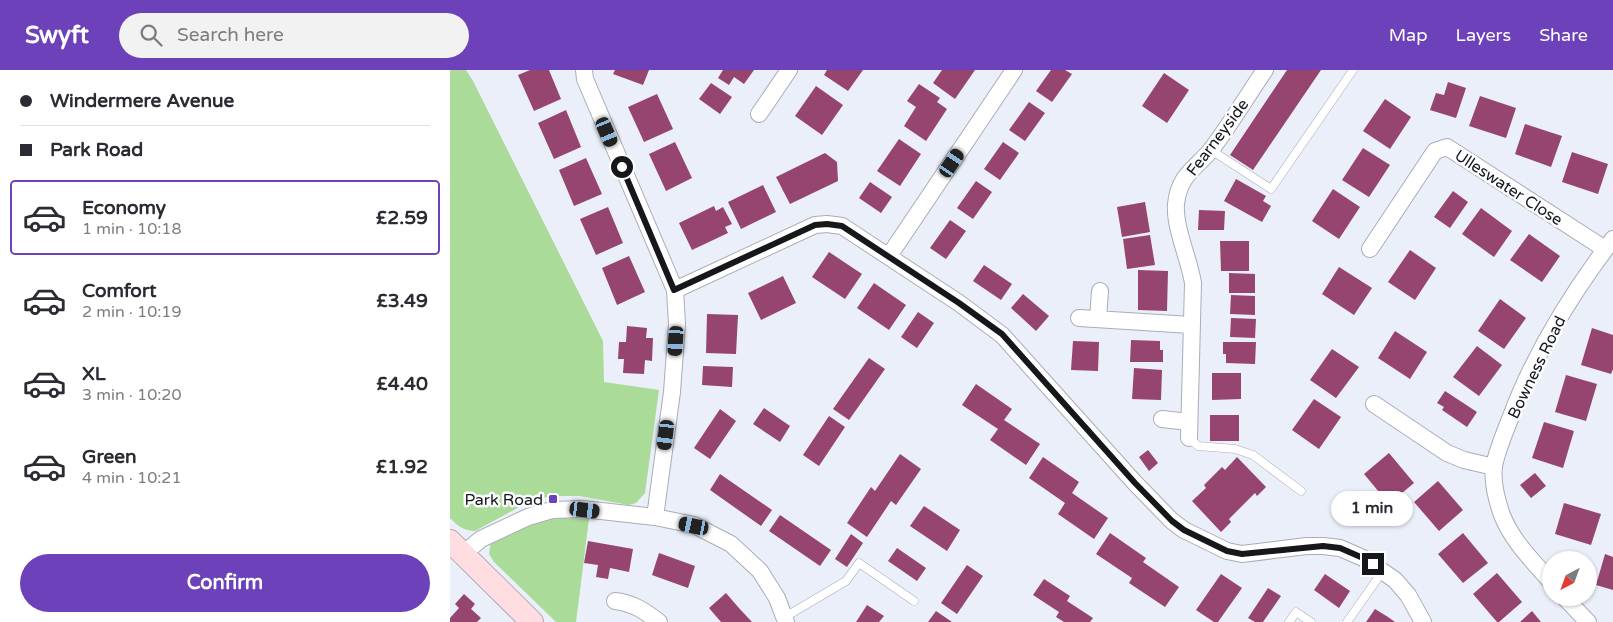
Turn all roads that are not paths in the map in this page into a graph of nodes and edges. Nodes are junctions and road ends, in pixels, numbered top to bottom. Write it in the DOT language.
graph roads {
  1 [pos="584,70"];
  2 [pos="790,70"];
  3 [pos="1014,70"];
  4 [pos="1265,70"];
  5 [pos="1353,70"];
  6 [pos="759,114"];
  7 [pos="1211,150"];
  8 [pos="1609,244"];
  9 [pos="1370,249"];
  10 [pos="890,256"];
  11 [pos="674,290"];
  12 [pos="1100,291"];
  13 [pos="1079,318"];
  14 [pos="1098,320"];
  15 [pos="1191,325"];
  16 [pos="1374,404"];
  17 [pos="1162,419"];
  18 [pos="1189,430"];
  19 [pos="1494,467"];
  20 [pos="1301,491"];
  21 [pos="655,517"];
  22 [pos="456,553"];
  23 [pos="1383,571"];
  24 [pos="1542,572"];
  25 [pos="615,601"];
  26 [pos="914,601"];
  27 [pos="1573,606"];
  28 [pos="785,620"];
  29 [pos="532,622"];
  30 [pos="659,622"];
  31 [pos="1290,622"];
  32 [pos="1311,622"];
  33 [pos="1347,622"];
  34 [pos="1423,622"];
  35 [pos="1588,622"];
  1 -- 11 [label="street"];
  2 -- 6 [label="street"];
  3 -- 10 [label="street"];
  4 -- 7 [label="street, Fearneyside"];
  5 -- 7 [label="lane"];
  7 -- 15 [label="street, Fearneyside"];
  8 -- 9 [label="street, Ulleswater Close"];
  8 -- 19 [label="street, Bowness Road"];
  10 -- 11 [label="street"];
  10 -- 23 [label="street"];
  11 -- 21 [label="street"];
  12 -- 14 [label="street"];
  13 -- 14 [label="street"];
  14 -- 15 [label="street"];
  15 -- 18 [label="street, Fearneyside"];
  16 -- 19 [label="street"];
  17 -- 18 [label="street"];
  18 -- 20 [label="lane"];
  19 -- 24 [label="street, Bowness Road"];
  21 -- 22 [label="street"];
  21 -- 28 [label="street"];
  22 -- 29 [label="main road"];
  23 -- 33 [label="lane"];
  23 -- 34 [label="street"];
  25 -- 30 [label="street"];
  26 -- 28 [label="lane"];
  27 -- 35 [label="street"];
  31 -- 32 [label="lane"];
}
